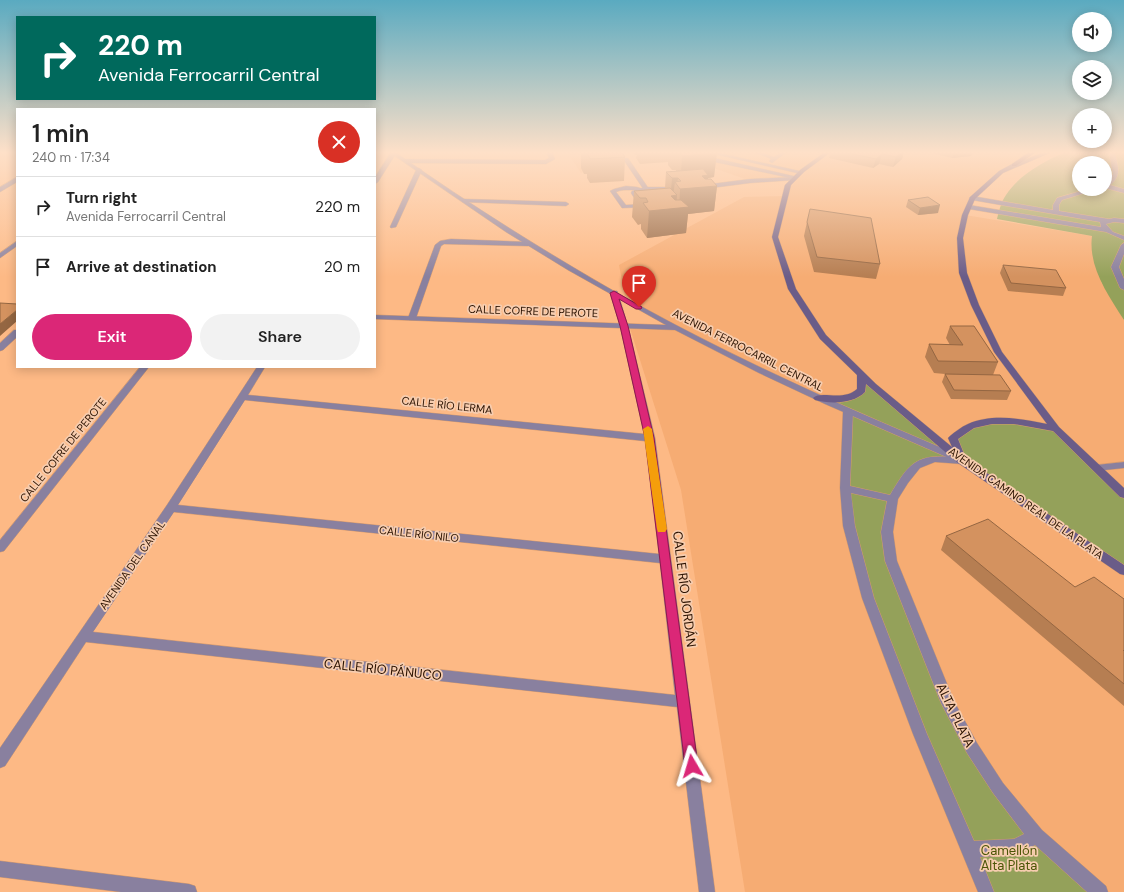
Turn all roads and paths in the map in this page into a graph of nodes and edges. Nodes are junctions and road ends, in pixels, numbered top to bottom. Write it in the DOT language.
graph roads {
  1 [pos="408,194"];
  2 [pos="453,194"];
  3 [pos="614,194"];
  4 [pos="634,194"];
  5 [pos="790,194"];
  6 [pos="977,194"];
  7 [pos="1072,196"];
  8 [pos="972,198"];
  9 [pos="464,201"];
  10 [pos="566,204"];
  11 [pos="648,206"];
  12 [pos="969,207"];
  13 [pos="1056,212"];
  14 [pos="1123,220"];
  15 [pos="1107,221"];
  16 [pos="393,227"];
  17 [pos="1105,230"];
  18 [pos="1124,238"];
  19 [pos="16,244"];
  20 [pos="528,244"];
  21 [pos="1124,245"];
  22 [pos="0,256"];
  23 [pos="1124,288"];
  24 [pos="614,293"];
  25 [pos="376,317"];
  26 [pos="412,318"];
  27 [pos="624,326"];
  28 [pos="676,328"];
  29 [pos="16,333"];
  30 [pos="0,348"];
  31 [pos="144,368"];
  32 [pos="260,368"];
  33 [pos="861,374"];
  34 [pos="243,397"];
  35 [pos="818,398"];
  36 [pos="848,412"];
  37 [pos="1056,429"];
  38 [pos="650,438"];
  39 [pos="962,461"];
  40 [pos="1124,465"];
  41 [pos="1096,468"];
  42 [pos="845,488"];
  43 [pos="1123,492"];
  44 [pos="893,499"];
  45 [pos="171,508"];
  46 [pos="0,548"];
  47 [pos="666,559"];
  48 [pos="1124,571"];
  49 [pos="83,636"];
  50 [pos="684,702"];
  51 [pos="0,761"];
  52 [pos="1036,836"];
  53 [pos="969,849"];
  54 [pos="0,868"];
  55 [pos="186,892"];
  56 [pos="707,892"];
  57 [pos="986,892"];
  58 [pos="1100,892"];
  1 -- 16 [label="street"];
  2 -- 9 [label="street, AVENIDA FERROCARRIL CENTRAL"];
  3 -- 11 [label="lane"];
  4 -- 11 [label="street"];
  5 -- 33 [label="main road, AVENIDA CAMINO REAL DE LA PLATA"];
  6 -- 8 [label="main road"];
  7 -- 13 [label="street"];
  8 -- 12 [label="main road"];
  8 -- 13 [label="street"];
  9 -- 10 [label="street"];
  9 -- 20 [label="street, AVENIDA FERROCARRIL CENTRAL"];
  12 -- 17 [label="street"];
  12 -- 37 [label="main road"];
  13 -- 15 [label="street"];
  14 -- 15 [label="street"];
  15 -- 17 [label="street"];
  17 -- 18 [label="street"];
  19 -- 22 [label="street"];
  20 -- 24 [label="street, AVENIDA FERROCARRIL CENTRAL"];
  20 -- 26 [label="street"];
  21 -- 23 [label="street"];
  24 -- 27 [label="street, CALLE RÍO JORDÁN"];
  24 -- 28 [label="street, AVENIDA FERROCARRIL CENTRAL"];
  25 -- 26 [label="street, CALLE COFRE DE PEROTE"];
  26 -- 27 [label="street, CALLE COFRE DE PEROTE"];
  27 -- 28 [label="street, CALLE COFRE DE PEROTE"];
  27 -- 38 [label="street, CALLE RÍO JORDÁN"];
  28 -- 35 [label="street, AVENIDA FERROCARRIL CENTRAL"];
  29 -- 30 [label="street"];
  31 -- 46 [label="street, CALLE COFRE DE PEROTE"];
  32 -- 34 [label="street, AVENIDA DEL CANAL"];
  33 -- 35 [label="main road"];
  33 -- 39 [label="main road, AVENIDA CAMINO REAL DE LA PLATA"];
  34 -- 38 [label="street, CALLE RÍO LERMA"];
  34 -- 45 [label="street, AVENIDA DEL CANAL"];
  35 -- 36 [label="street, AVENIDA FERROCARRIL CENTRAL"];
  36 -- 39 [label="street, AVENIDA FERROCARRIL CENTRAL"];
  36 -- 42 [label="street"];
  37 -- 39 [label="main road"];
  37 -- 41 [label="main road"];
  38 -- 47 [label="street, CALLE RÍO JORDÁN"];
  39 -- 44 [label="street, ALTA PLATA"];
  39 -- 48 [label="main road, AVENIDA CAMINO REAL DE LA PLATA"];
  40 -- 41 [label="lane"];
  41 -- 43 [label="main road"];
  42 -- 44 [label="street"];
  42 -- 53 [label="street"];
  44 -- 52 [label="street, ALTA PLATA"];
  45 -- 47 [label="street, CALLE RÍO NILO"];
  45 -- 49 [label="street, AVENIDA DEL CANAL"];
  47 -- 50 [label="street, CALLE RÍO JORDÁN"];
  49 -- 50 [label="street, CALLE RÍO PÁNUCO"];
  49 -- 51 [label="street, AVENIDA DEL CANAL"];
  50 -- 56 [label="street, CALLE RÍO JORDÁN"];
  52 -- 53 [label="street"];
  52 -- 58 [label="street, ALTA PLATA"];
  53 -- 57 [label="street"];
  54 -- 55 [label="street"];
}
